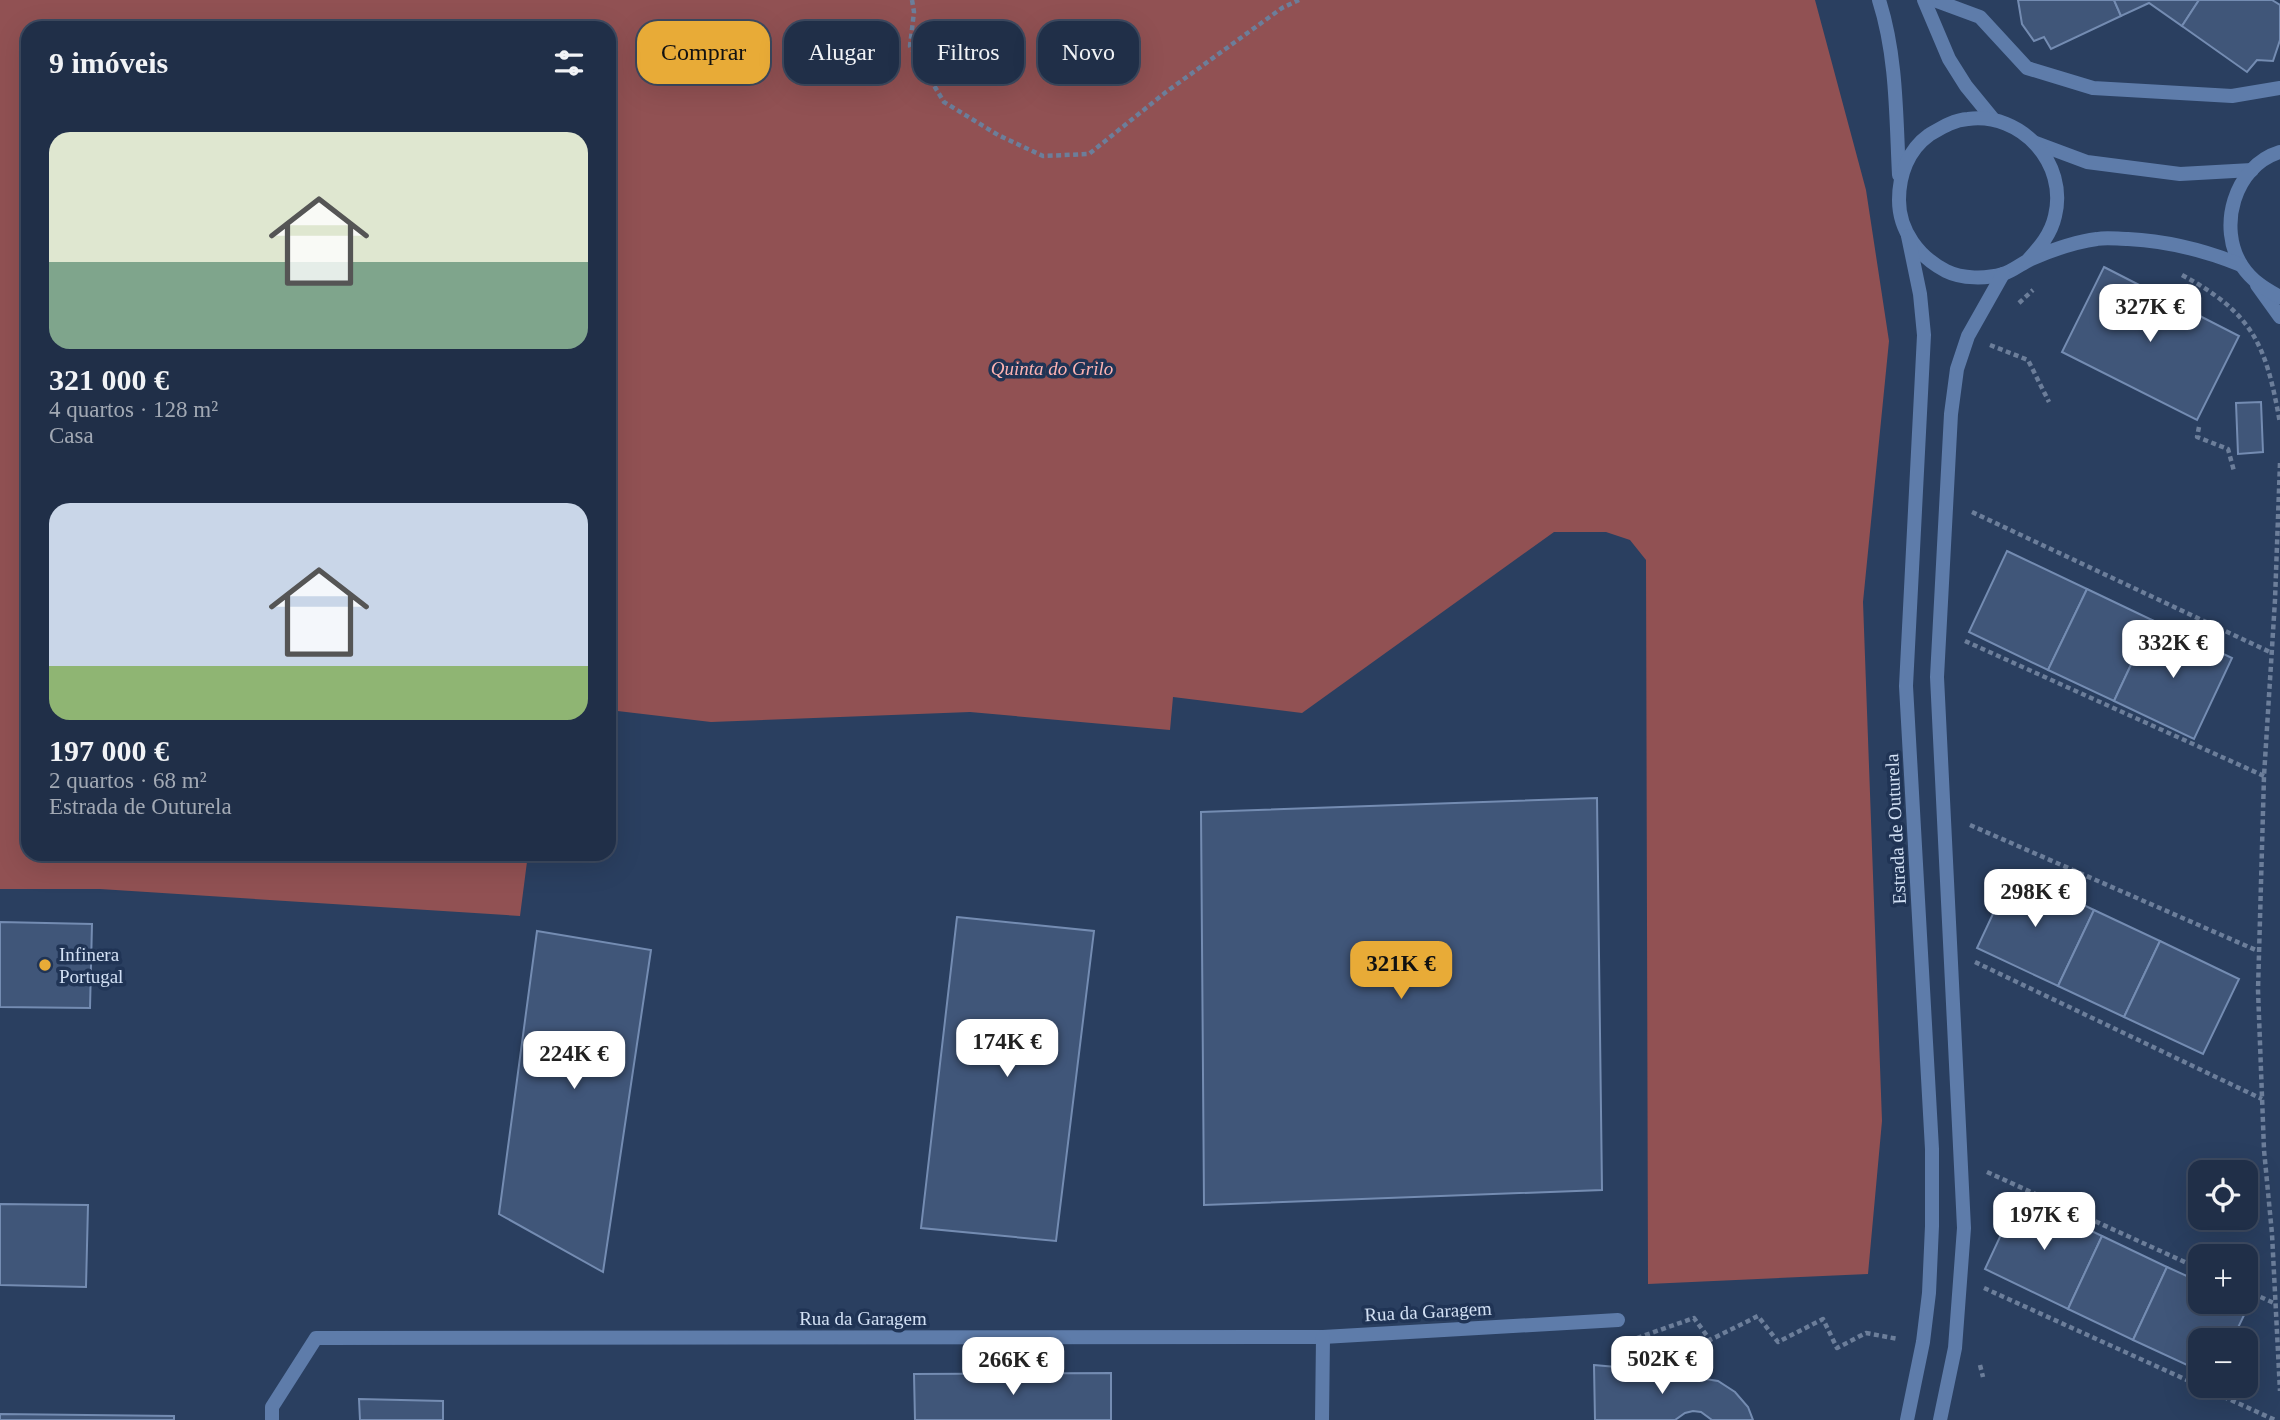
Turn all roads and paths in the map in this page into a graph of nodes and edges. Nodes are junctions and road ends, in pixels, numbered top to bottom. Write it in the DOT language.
graph roads {
  1 [pos="912,0"];
  2 [pos="1299,0"];
  3 [pos="1879,0"];
  4 [pos="1924,0"];
  5 [pos="1934,0"];
  6 [pos="2280,88"];
  7 [pos="1993,119"];
  8 [pos="2036,143"];
  9 [pos="2278,152"];
  10 [pos="2252,170"];
  11 [pos="1899,184"];
  12 [pos="1908,236"];
  13 [pos="2028,260"];
  14 [pos="2241,265"];
  15 [pos="2176,272"];
  16 [pos="2003,274"];
  17 [pos="2040,284"];
  18 [pos="2257,285"];
  19 [pos="2280,297"];
  20 [pos="2009,312"];
  21 [pos="2280,317"];
  22 [pos="1983,353"];
  23 [pos="2049,402"];
  24 [pos="2280,423"];
  25 [pos="2199,427"];
  26 [pos="2280,463"];
  27 [pos="2234,471"];
  28 [pos="1966,522"];
  29 [pos="1958,637"];
  30 [pos="2272,653"];
  31 [pos="2264,776"];
  32 [pos="1965,836"];
  33 [pos="2258,951"];
  34 [pos="1973,974"];
  35 [pos="2262,1099"];
  36 [pos="1986,1181"];
  37 [pos="2188,1264"];
  38 [pos="1976,1284"];
  39 [pos="2258,1296"];
  40 [pos="2276,1304"];
  41 [pos="1618,1320"];
  42 [pos="1866,1333"];
  43 [pos="1323,1337"];
  44 [pos="1637,1338"];
  45 [pos="2188,1381"];
  46 [pos="2280,1391"];
  47 [pos="2226,1398"];
  48 [pos="272,1420"];
  49 [pos="1322,1420"];
  50 [pos="1907,1420"];
  51 [pos="1940,1420"];
  52 [pos="2275,1420"];
  1 -- 2 [label="path"];
  3 -- 11 [label="street"];
  4 -- 7 [label="street"];
  5 -- 6 [label="street"];
  7 -- 8 [label="street"];
  7 -- 11 [label="street"];
  8 -- 10 [label="street"];
  8 -- 13 [label="street"];
  9 -- 10 [label="street"];
  10 -- 14 [label="street"];
  11 -- 12 [label="street"];
  12 -- 16 [label="street"];
  12 -- 50 [label="street, Estrada de Outurela"];
  13 -- 14 [label="street"];
  13 -- 16 [label="street"];
  14 -- 18 [label="street"];
  15 -- 24 [label="path"];
  16 -- 51 [label="street"];
  17 -- 20 [label="path"];
  18 -- 19 [label="street"];
  18 -- 21 [label="street"];
  22 -- 23 [label="path"];
  25 -- 27 [label="path"];
  26 -- 30 [label="path"];
  28 -- 30 [label="path"];
  29 -- 31 [label="path"];
  30 -- 31 [label="path"];
  31 -- 33 [label="path"];
  32 -- 33 [label="path"];
  33 -- 35 [label="path"];
  34 -- 35 [label="path"];
  35 -- 40 [label="path"];
  36 -- 37 [label="path"];
  38 -- 45 [label="path"];
  39 -- 40 [label="path"];
  40 -- 46 [label="path"];
  41 -- 43 [label="street, Rua da Garagem"];
  42 -- 44 [label="path"];
  43 -- 48 [label="street, Rua da Garagem"];
  43 -- 49 [label="street"];
  47 -- 52 [label="path"];
}
